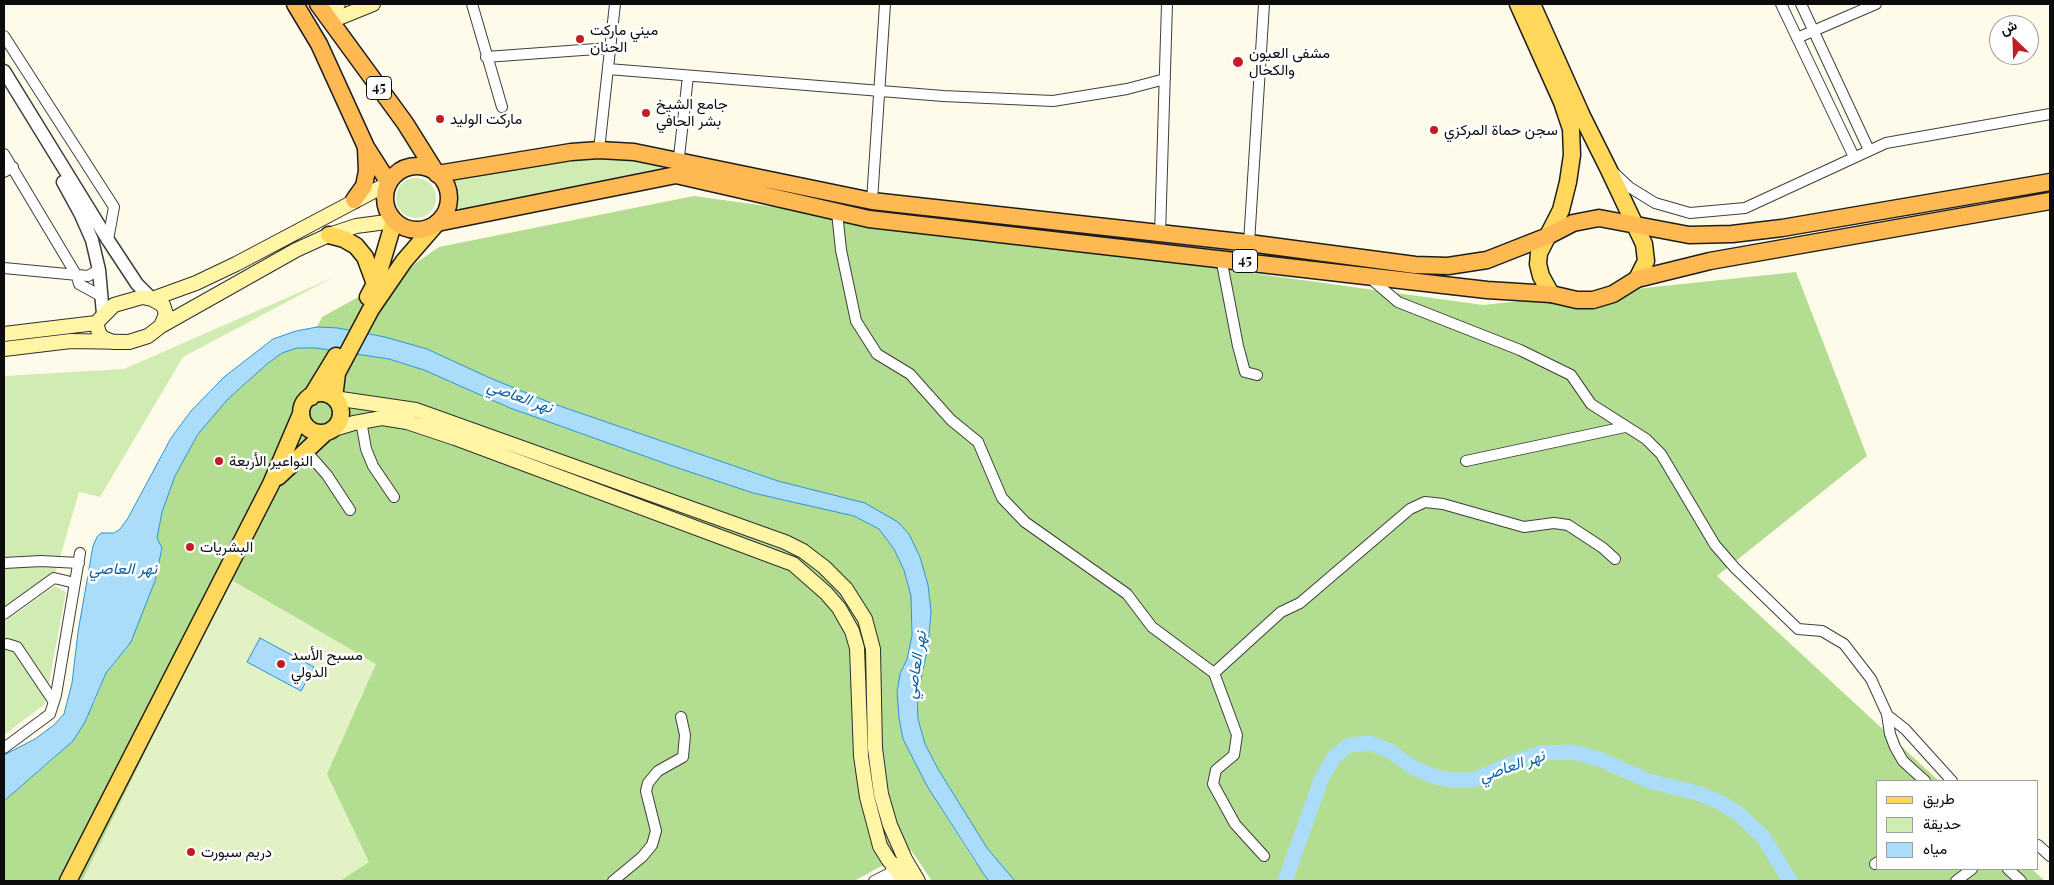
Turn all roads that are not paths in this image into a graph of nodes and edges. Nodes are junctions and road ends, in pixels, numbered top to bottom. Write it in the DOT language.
graph roads {
  1 [pos="295,4"];
  2 [pos="338,4"];
  3 [pos="373,4"];
  4 [pos="472,4"];
  5 [pos="615,4"];
  6 [pos="885,4"];
  7 [pos="1167,4"];
  8 [pos="1264,4"];
  9 [pos="1518,4"];
  10 [pos="1532,4"];
  11 [pos="1781,4"];
  12 [pos="1801,4"];
  13 [pos="1876,4"];
  14 [pos="324,12"];
  15 [pos="1813,31"];
  16 [pos="4,36"];
  17 [pos="1797,38"];
  18 [pos="610,48"];
  19 [pos="486,57"];
  20 [pos="608,69"];
  21 [pos="4,71"];
  22 [pos="688,76"];
  23 [pos="1164,79"];
  24 [pos="4,86"];
  25 [pos="881,91"];
  26 [pos="502,107"];
  27 [pos="2050,114"];
  28 [pos="366,147"];
  29 [pos="599,150"];
  30 [pos="1869,150"];
  31 [pos="4,154"];
  32 [pos="1854,157"];
  33 [pos="677,168"];
  34 [pos="1608,168"];
  35 [pos="8,170"];
  36 [pos="437,174"];
  37 [pos="2050,182"];
  38 [pos="389,183"];
  39 [pos="354,200"];
  40 [pos="872,201"];
  41 [pos="2050,201"];
  42 [pos="837,212"];
  43 [pos="394,220"];
  44 [pos="437,223"];
  45 [pos="1635,226"];
  46 [pos="1160,234"];
  47 [pos="329,235"];
  48 [pos="1548,236"];
  49 [pos="108,240"];
  50 [pos="1249,243"];
  51 [pos="1221,258"];
  52 [pos="4,268"];
  53 [pos="99,270"];
  54 [pos="77,276"];
  55 [pos="1367,276"];
  56 [pos="1637,280"];
  57 [pos="375,284"];
  58 [pos="1551,294"];
  59 [pos="100,296"];
  60 [pos="152,299"];
  61 [pos="365,313"];
  62 [pos="99,319"];
  63 [pos="162,326"];
  64 [pos="4,334"];
  65 [pos="113,342"];
  66 [pos="4,348"];
  67 [pos="333,372"];
  68 [pos="1257,375"];
  69 [pos="311,397"];
  70 [pos="334,398"];
  71 [pos="302,414"];
  72 [pos="361,421"];
  73 [pos="1626,427"];
  74 [pos="330,431"];
  75 [pos="306,450"];
  76 [pos="1466,461"];
  77 [pos="271,484"];
  78 [pos="394,498"];
  79 [pos="350,510"];
  80 [pos="1614,559"];
  81 [pos="4,563"];
  82 [pos="75,583"];
  83 [pos="4,614"];
  84 [pos="7,644"];
  85 [pos="1214,673"];
  86 [pos="54,702"];
  87 [pos="1887,715"];
  88 [pos="681,717"];
  89 [pos="4,748"];
  90 [pos="1924,780"];
  91 [pos="1951,780"];
  92 [pos="2039,846"];
  93 [pos="1264,856"];
  94 [pos="2050,856"];
  95 [pos="895,870"];
  96 [pos="1971,870"];
  97 [pos="2009,870"];
  98 [pos="68,881"];
  99 [pos="613,881"];
  100 [pos="874,881"];
  101 [pos="905,881"];
  102 [pos="918,881"];
  103 [pos="1956,881"];
  104 [pos="2021,881"];
  1 -- 28 [label="highway, 45"];
  2 -- 14 [label="main road"];
  3 -- 14 [label="main road"];
  4 -- 19 [label="street"];
  5 -- 18 [label="street"];
  6 -- 25 [label="street"];
  7 -- 23 [label="street"];
  8 -- 50 [label="street"];
  9 -- 48 [label="main road"];
  10 -- 34 [label="main road"];
  11 -- 17 [label="street"];
  12 -- 15 [label="street"];
  13 -- 15 [label="street"];
  14 -- 36 [label="highway, 45"];
  15 -- 17 [label="street"];
  15 -- 30 [label="street"];
  16 -- 49 [label="street"];
  17 -- 32 [label="street"];
  18 -- 19 [label="street"];
  18 -- 20 [label="street"];
  19 -- 26 [label="street"];
  20 -- 22 [label="street"];
  20 -- 29 [label="street"];
  21 -- 49 [label="street"];
  22 -- 25 [label="street"];
  22 -- 33 [label="street"];
  23 -- 25 [label="street"];
  23 -- 46 [label="street"];
  24 -- 53 [label="street"];
  25 -- 40 [label="street"];
  27 -- 30 [label="street"];
  28 -- 38 [label="highway, 45"];
  28 -- 39 [label="highway"];
  29 -- 33 [label="highway, 45"];
  29 -- 36 [label="highway, 45"];
  30 -- 32 [label="street"];
  31 -- 35 [label="street"];
  32 -- 34 [label="street"];
  33 -- 40 [label="highway, 45"];
  33 -- 42 [label="highway, 45"];
  33 -- 44 [label="highway, 45"];
  34 -- 45 [label="main road"];
  35 -- 54 [label="street"];
  36 -- 38 [label="highway"];
  36 -- 44 [label="highway"];
  37 -- 45 [label="highway, 45"];
  38 -- 39 [label="main road"];
  38 -- 43 [label="highway"];
  39 -- 60 [label="main road"];
  40 -- 46 [label="highway, 45"];
  41 -- 56 [label="highway, 45"];
  42 -- 51 [label="highway, 45"];
  42 -- 85 [label="street"];
  43 -- 44 [label="highway"];
  43 -- 47 [label="main road"];
  43 -- 57 [label="main road"];
  44 -- 61 [label="main road"];
  45 -- 48 [label="highway, 45"];
  45 -- 56 [label="main road"];
  46 -- 50 [label="highway, 45"];
  47 -- 57 [label="main road"];
  47 -- 63 [label="main road"];
  48 -- 50 [label="highway, 45"];
  48 -- 58 [label="main road"];
  49 -- 60 [label="street"];
  51 -- 55 [label="highway, 45"];
  51 -- 68 [label="street"];
  52 -- 54 [label="street"];
  53 -- 54 [label="street"];
  53 -- 59 [label="street"];
  54 -- 59 [label="street"];
  55 -- 58 [label="highway, 45"];
  55 -- 73 [label="street"];
  56 -- 58 [label="highway, 45"];
  57 -- 61 [label="main road"];
  59 -- 62 [label="street"];
  60 -- 62 [label="main road"];
  60 -- 63 [label="main road"];
  61 -- 67 [label="main road"];
  62 -- 64 [label="main road"];
  62 -- 65 [label="main road"];
  63 -- 65 [label="main road"];
  65 -- 66 [label="main road"];
  67 -- 69 [label="main road"];
  67 -- 70 [label="main road"];
  69 -- 70 [label="main road"];
  69 -- 71 [label="main road"];
  70 -- 74 [label="main road"];
  70 -- 95 [label="main road"];
  71 -- 74 [label="main road"];
  71 -- 77 [label="main road"];
  72 -- 74 [label="main road"];
  72 -- 78 [label="street"];
  72 -- 95 [label="main road"];
  73 -- 76 [label="street"];
  73 -- 87 [label="street"];
  74 -- 75 [label="main road"];
  75 -- 77 [label="main road"];
  75 -- 79 [label="street"];
  77 -- 98 [label="main road"];
  80 -- 85 [label="street"];
  81 -- 82 [label="street"];
  82 -- 83 [label="street"];
  82 -- 86 [label="street"];
  84 -- 86 [label="street"];
  85 -- 93 [label="street"];
  86 -- 89 [label="street"];
  87 -- 90 [label="street"];
  87 -- 91 [label="street"];
  88 -- 99 [label="street"];
  92 -- 94 [label="street"];
  95 -- 100 [label="street"];
  95 -- 101 [label="main road"];
  95 -- 102 [label="main road"];
  96 -- 103 [label="street"];
  97 -- 104 [label="street"];
}
